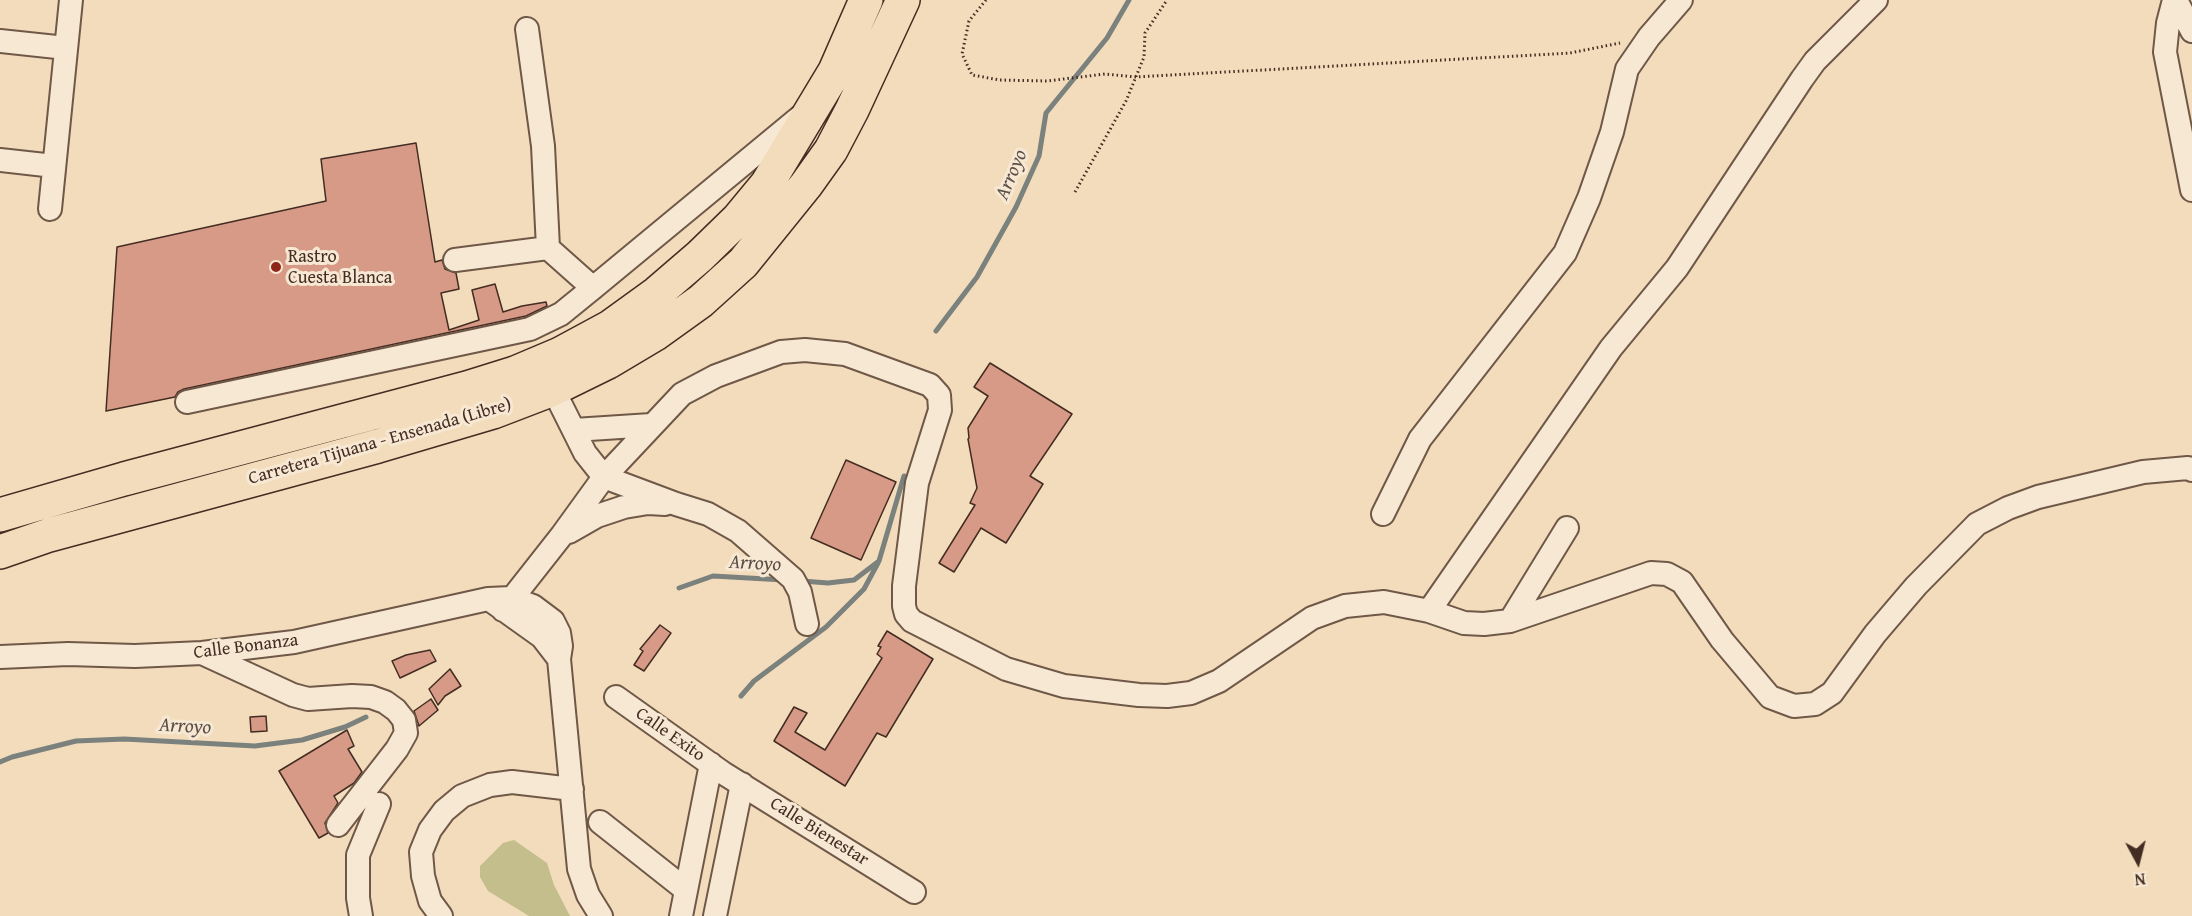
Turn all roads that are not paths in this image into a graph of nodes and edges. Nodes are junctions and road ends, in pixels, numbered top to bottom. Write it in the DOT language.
graph roads {
  1 [pos="71,0"];
  2 [pos="866,0"];
  3 [pos="903,0"];
  4 [pos="1681,0"];
  5 [pos="1876,0"];
  6 [pos="2175,0"];
  7 [pos="527,29"];
  8 [pos="2192,31"];
  9 [pos="0,41"];
  10 [pos="66,48"];
  11 [pos="816,104"];
  12 [pos="0,160"];
  13 [pos="54,165"];
  14 [pos="2192,190"];
  15 [pos="50,209"];
  16 [pos="548,248"];
  17 [pos="456,260"];
  18 [pos="593,288"];
  19 [pos="553,389"];
  20 [pos="187,402"];
  21 [pos="651,425"];
  22 [pos="574,430"];
  23 [pos="2192,470"];
  24 [pos="604,477"];
  25 [pos="676,504"];
  26 [pos="1383,514"];
  27 [pos="0,515"];
  28 [pos="1567,528"];
  29 [pos="49,535"];
  30 [pos="562,535"];
  31 [pos="0,552"];
  32 [pos="0,565"];
  33 [pos="501,602"];
  34 [pos="1430,611"];
  35 [pos="1510,621"];
  36 [pos="807,624"];
  37 [pos="202,653"];
  38 [pos="0,657"];
  39 [pos="616,697"];
  40 [pos="725,774"];
  41 [pos="572,789"];
  42 [pos="379,804"];
  43 [pos="600,822"];
  44 [pos="338,825"];
  45 [pos="686,890"];
  46 [pos="914,892"];
  47 [pos="720,913"];
  48 [pos="361,916"];
  49 [pos="441,916"];
  50 [pos="601,916"];
  51 [pos="681,916"];
  1 -- 10 [label="street"];
  2 -- 11 [label="highway, Carretera Tijuana - Ensenada (Libre)"];
  3 -- 19 [label="highway, Carretera Tijuana - Ensenada (Libre)"];
  4 -- 26 [label="street"];
  5 -- 34 [label="street"];
  6 -- 8 [label="street"];
  6 -- 14 [label="street"];
  7 -- 16 [label="street"];
  9 -- 10 [label="street"];
  10 -- 13 [label="street"];
  11 -- 18 [label="street"];
  11 -- 27 [label="highway, Carretera Tijuana - Ensenada (Libre)"];
  12 -- 13 [label="street"];
  13 -- 15 [label="street"];
  16 -- 17 [label="street"];
  16 -- 18 [label="street"];
  18 -- 20 [label="street"];
  19 -- 22 [label="street"];
  19 -- 29 [label="highway, Carretera Tijuana - Ensenada (Libre)"];
  21 -- 22 [label="street"];
  21 -- 24 [label="street"];
  21 -- 34 [label="street"];
  22 -- 24 [label="street"];
  23 -- 35 [label="street"];
  24 -- 25 [label="street"];
  24 -- 30 [label="street"];
  25 -- 30 [label="street"];
  25 -- 36 [label="street"];
  28 -- 35 [label="street"];
  29 -- 31 [label="highway, Carretera Tijuana - Ensenada (Libre)"];
  29 -- 32 [label="highway"];
  30 -- 33 [label="street"];
  33 -- 37 [label="street, Calle Bonanza"];
  33 -- 41 [label="street"];
  34 -- 35 [label="street"];
  37 -- 38 [label="street, Calle Bonanza"];
  37 -- 44 [label="street"];
  39 -- 40 [label="street, Calle Exito"];
  40 -- 45 [label="street"];
  40 -- 46 [label="street, Calle Bienestar"];
  40 -- 47 [label="street"];
  41 -- 49 [label="street"];
  41 -- 50 [label="street"];
  42 -- 48 [label="street"];
  43 -- 45 [label="street"];
  45 -- 51 [label="street"];
}
